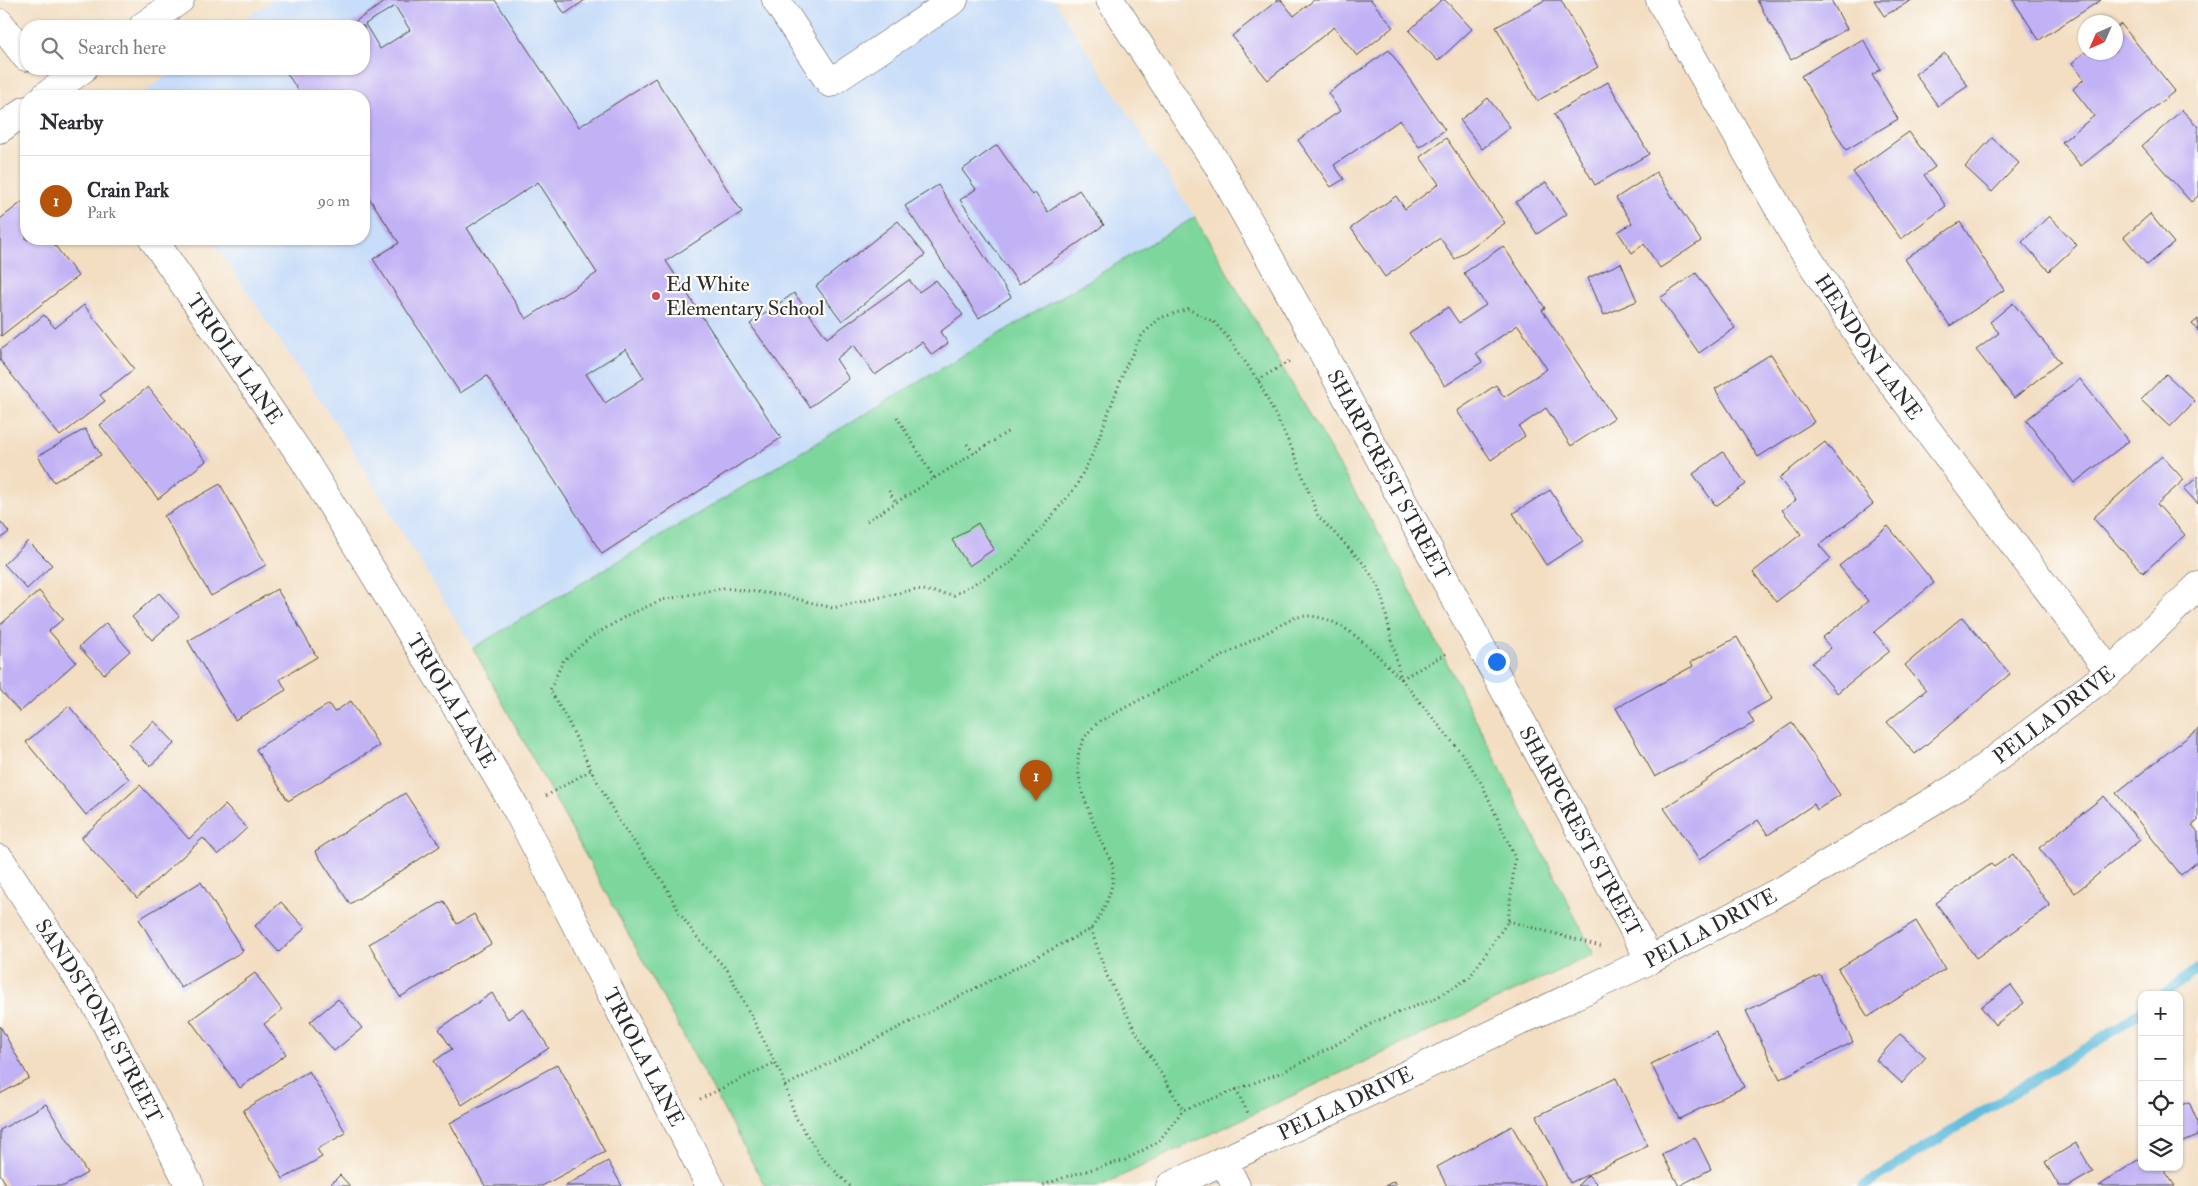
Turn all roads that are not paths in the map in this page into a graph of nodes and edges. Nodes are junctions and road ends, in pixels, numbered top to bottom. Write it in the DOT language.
graph roads {
  1 [pos="180,0"];
  2 [pos="776,0"];
  3 [pos="954,0"];
  4 [pos="1110,0"];
  5 [pos="1660,0"];
  6 [pos="152,20"];
  7 [pos="0,23"];
  8 [pos="20,49"];
  9 [pos="39,75"];
  10 [pos="75,75"];
  11 [pos="48,90"];
  12 [pos="56,90"];
  13 [pos="20,114"];
  14 [pos="0,129"];
  15 [pos="157,245"];
  16 [pos="2198,586"];
  17 [pos="2110,672"];
  18 [pos="0,859"];
  19 [pos="1650,960"];
  20 [pos="1223,1160"];
  21 [pos="190,1186"];
  22 [pos="710,1186"];
  23 [pos="1170,1186"];
  24 [pos="1236,1186"];
  1 -- 6 [label="street"];
  2 -- 3 [label="street"];
  4 -- 19 [label="street, SHARPCREST STREET"];
  5 -- 17 [label="street, HENDON LANE"];
  7 -- 8 [label="street"];
  9 -- 11 [label="street"];
  10 -- 12 [label="street"];
  13 -- 14 [label="street"];
  15 -- 22 [label="street, TRIOLA LANE"];
  16 -- 17 [label="street, PELLA DRIVE"];
  17 -- 19 [label="street, PELLA DRIVE"];
  18 -- 21 [label="street, SANDSTONE STREET"];
  19 -- 20 [label="street, PELLA DRIVE"];
  20 -- 23 [label="street, PELLA DRIVE"];
  20 -- 24 [label="street"];
}
